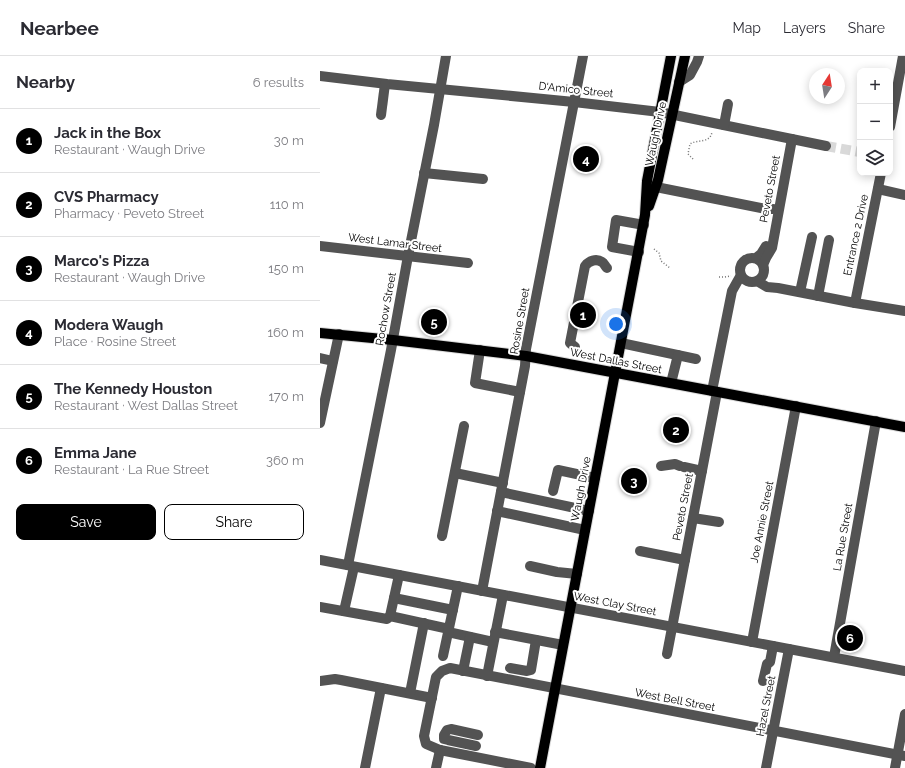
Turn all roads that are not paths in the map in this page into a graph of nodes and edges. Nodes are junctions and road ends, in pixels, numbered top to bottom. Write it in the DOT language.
graph roads {
  1 [pos="446,56"];
  2 [pos="583,56"];
  3 [pos="671,56"];
  4 [pos="684,56"];
  5 [pos="699,56"];
  6 [pos="903,56"];
  7 [pos="320,76"];
  8 [pos="679,82"];
  9 [pos="385,84"];
  10 [pos="441,89"];
  11 [pos="574,102"];
  12 [pos="728,104"];
  13 [pos="893,111"];
  14 [pos="660,112"];
  15 [pos="381,114"];
  16 [pos="672,114"];
  17 [pos="724,125"];
  18 [pos="789,138"];
  19 [pos="826,146"];
  20 [pos="424,173"];
  21 [pos="880,176"];
  22 [pos="483,179"];
  23 [pos="656,187"];
  24 [pos="878,189"];
  25 [pos="905,195"];
  26 [pos="773,210"];
  27 [pos="645,220"];
  28 [pos="812,237"];
  29 [pos="829,240"];
  30 [pos="320,246"];
  31 [pos="639,252"];
  32 [pos="408,256"];
  33 [pos="468,263"];
  34 [pos="607,268"];
  35 [pos="758,272"];
  36 [pos="737,275"];
  37 [pos="800,292"];
  38 [pos="818,296"];
  39 [pos="730,299"];
  40 [pos="855,303"];
  41 [pos="905,311"];
  42 [pos="320,332"];
  43 [pos="339,334"];
  44 [pos="393,340"];
  45 [pos="621,343"];
  46 [pos="575,347"];
  47 [pos="480,350"];
  48 [pos="678,355"];
  49 [pos="526,356"];
  50 [pos="320,358"];
  51 [pos="696,359"];
  52 [pos="333,361"];
  53 [pos="616,373"];
  54 [pos="671,383"];
  55 [pos="715,391"];
  56 [pos="520,392"];
  57 [pos="796,406"];
  58 [pos="876,421"];
  59 [pos="320,423"];
  60 [pos="464,426"];
  61 [pos="905,427"];
  62 [pos="661,466"];
  63 [pos="702,471"];
  64 [pos="455,473"];
  65 [pos="595,478"];
  66 [pos="502,488"];
  67 [pos="553,491"];
  68 [pos="497,511"];
  69 [pos="589,511"];
  70 [pos="693,518"];
  71 [pos="719,522"];
  72 [pos="585,530"];
  73 [pos="442,536"];
  74 [pos="640,551"];
  75 [pos="320,560"];
  76 [pos="685,560"];
  77 [pos="351,566"];
  78 [pos="530,566"];
  79 [pos="577,574"];
  80 [pos="399,575"];
  81 [pos="458,586"];
  82 [pos="482,591"];
  83 [pos="503,595"];
  84 [pos="394,598"];
  85 [pos="320,607"];
  86 [pos="570,608"];
  87 [pos="453,610"];
  88 [pos="344,611"];
  89 [pos="390,616"];
  90 [pos="424,623"];
  91 [pos="672,627"];
  92 [pos="448,630"];
  93 [pos="470,637"];
  94 [pos="494,637"];
  95 [pos="536,640"];
  96 [pos="752,642"];
  97 [pos="563,645"];
  98 [pos="773,646"];
  99 [pos="790,649"];
  100 [pos="667,654"];
  101 [pos="443,656"];
  102 [pos="834,657"];
  103 [pos="770,662"];
  104 [pos="787,664"];
  105 [pos="510,668"];
  106 [pos="463,671"];
  107 [pos="905,671"];
  108 [pos="487,676"];
  109 [pos="320,681"];
  110 [pos="763,681"];
  111 [pos="381,688"];
  112 [pos="555,689"];
  113 [pos="410,693"];
  114 [pos="432,698"];
  115 [pos="905,714"];
  116 [pos="773,731"];
  117 [pos="478,735"];
  118 [pos="476,746"];
  119 [pos="440,750"];
  120 [pos="901,755"];
  121 [pos="366,768"];
  122 [pos="436,768"];
  123 [pos="531,768"];
  124 [pos="540,768"];
  125 [pos="766,768"];
  126 [pos="895,768"];
  1 -- 10 [label="street, Rochow Street"];
  2 -- 11 [label="street, Rosine Street"];
  3 -- 14 [label="main road, Waugh Drive"];
  4 -- 8 [label="main road, Waugh Drive"];
  5 -- 8 [label="street"];
  6 -- 13 [label="street"];
  7 -- 9 [label="street, D'Amico Street"];
  8 -- 16 [label="main road, Waugh Drive"];
  9 -- 10 [label="street, D'Amico Street"];
  9 -- 15 [label="street"];
  10 -- 11 [label="street, D'Amico Street"];
  10 -- 20 [label="street, Rochow Street"];
  11 -- 14 [label="street, D'Amico Street"];
  11 -- 49 [label="street, Rosine Street"];
  12 -- 17 [label="street"];
  14 -- 16 [label="street, D'Amico Street"];
  14 -- 27 [label="main road, Waugh Drive"];
  16 -- 17 [label="street, D'Amico Street"];
  16 -- 23 [label="main road, Waugh Drive"];
  17 -- 18 [label="street, D'Amico Street"];
  18 -- 19 [label="street, D'Amico Street"];
  18 -- 26 [label="street, Peveto Street"];
  18 -- 35 [label="street, Peveto Street"];
  20 -- 22 [label="street"];
  20 -- 32 [label="street, Rochow Street"];
  21 -- 24 [label="street, Entrance 2 Drive"];
  23 -- 26 [label="street"];
  23 -- 27 [label="main road, Waugh Drive"];
  24 -- 25 [label="street"];
  24 -- 40 [label="street, Entrance 2 Drive"];
  26 -- 35 [label="street, Peveto Street"];
  27 -- 31 [label="main road, Waugh Drive"];
  27 -- 31 [label="street"];
  28 -- 37 [label="street"];
  29 -- 38 [label="street"];
  30 -- 32 [label="street, West Lamar Street"];
  31 -- 45 [label="main road, Waugh Drive"];
  32 -- 33 [label="street, West Lamar Street"];
  32 -- 44 [label="street, Rochow Street"];
  34 -- 46 [label="street"];
  35 -- 36 [label="street"];
  35 -- 36 [label="street, Peveto Street"];
  35 -- 37 [label="street"];
  35 -- 39 [label="street, Peveto Street"];
  36 -- 39 [label="street, Peveto Street"];
  37 -- 38 [label="street"];
  38 -- 40 [label="street"];
  39 -- 55 [label="street, Peveto Street"];
  40 -- 41 [label="street"];
  42 -- 43 [label="main road, West Dallas Street"];
  43 -- 44 [label="main road, West Dallas Street"];
  43 -- 52 [label="street"];
  44 -- 47 [label="main road, West Dallas Street"];
  44 -- 77 [label="street, Rochow Street"];
  45 -- 48 [label="street"];
  45 -- 53 [label="main road, Waugh Drive"];
  47 -- 49 [label="main road, West Dallas Street"];
  47 -- 56 [label="street"];
  48 -- 51 [label="street"];
  48 -- 54 [label="street"];
  49 -- 53 [label="main road, West Dallas Street"];
  49 -- 56 [label="street, Rosine Street"];
  50 -- 52 [label="street"];
  52 -- 59 [label="street"];
  53 -- 54 [label="main road, West Dallas Street"];
  53 -- 65 [label="main road, Waugh Drive"];
  54 -- 55 [label="main road, West Dallas Street"];
  55 -- 57 [label="main road, West Dallas Street"];
  55 -- 63 [label="street, Peveto Street"];
  56 -- 66 [label="street, Rosine Street"];
  57 -- 58 [label="main road, West Dallas Street"];
  57 -- 96 [label="street, Joe Annie Street"];
  58 -- 61 [label="main road, West Dallas Street"];
  58 -- 102 [label="street, La Rue Street"];
  60 -- 64 [label="street"];
  62 -- 63 [label="street"];
  63 -- 70 [label="street, Peveto Street"];
  64 -- 66 [label="street"];
  64 -- 73 [label="street"];
  65 -- 67 [label="street"];
  65 -- 69 [label="main road, Waugh Drive"];
  66 -- 68 [label="street, Rosine Street"];
  66 -- 69 [label="street"];
  68 -- 72 [label="street"];
  68 -- 82 [label="street, Rosine Street"];
  69 -- 72 [label="main road, Waugh Drive"];
  70 -- 71 [label="street"];
  70 -- 76 [label="street, Peveto Street"];
  72 -- 79 [label="main road, Waugh Drive"];
  74 -- 76 [label="street"];
  75 -- 77 [label="street, West Clay Street"];
  76 -- 91 [label="street, Peveto Street"];
  77 -- 80 [label="street, West Clay Street"];
  77 -- 88 [label="street, Rochow Street"];
  78 -- 79 [label="street"];
  79 -- 86 [label="main road, Waugh Drive"];
  80 -- 81 [label="street, West Clay Street"];
  80 -- 84 [label="street"];
  81 -- 82 [label="street, West Clay Street"];
  81 -- 87 [label="street"];
  82 -- 83 [label="street, West Clay Street"];
  83 -- 86 [label="street, West Clay Street"];
  83 -- 94 [label="street"];
  84 -- 87 [label="street"];
  84 -- 89 [label="street"];
  85 -- 88 [label="street"];
  86 -- 91 [label="street, West Clay Street"];
  86 -- 97 [label="main road, Waugh Drive"];
  87 -- 92 [label="street"];
  88 -- 89 [label="street"];
  89 -- 90 [label="street"];
  90 -- 92 [label="street"];
  90 -- 113 [label="street"];
  91 -- 96 [label="street, West Clay Street"];
  91 -- 100 [label="street, Peveto Street"];
  92 -- 93 [label="street"];
  92 -- 101 [label="street"];
  93 -- 94 [label="street"];
  93 -- 106 [label="street"];
  94 -- 95 [label="street"];
  94 -- 108 [label="street"];
  95 -- 97 [label="street"];
  95 -- 105 [label="street"];
  96 -- 98 [label="street, West Clay Street"];
  97 -- 112 [label="main road, Waugh Drive"];
  98 -- 99 [label="street, West Clay Street"];
  98 -- 103 [label="street"];
  99 -- 102 [label="street, West Clay Street"];
  99 -- 104 [label="street, Hazel Street"];
  102 -- 107 [label="street, West Clay Street"];
  103 -- 104 [label="street"];
  103 -- 110 [label="street"];
  104 -- 116 [label="street, Hazel Street"];
  106 -- 108 [label="street, West Bell Street"];
  106 -- 114 [label="street, West Bell Street"];
  108 -- 112 [label="street, West Bell Street"];
  109 -- 111 [label="street"];
  111 -- 113 [label="street"];
  111 -- 121 [label="street"];
  112 -- 116 [label="street, West Bell Street"];
  112 -- 124 [label="main road, Waugh Drive"];
  113 -- 114 [label="street"];
  114 -- 119 [label="street"];
  115 -- 120 [label="street"];
  116 -- 120 [label="street, West Bell Street"];
  116 -- 125 [label="street, Hazel Street"];
  117 -- 118 [label="street"];
  119 -- 122 [label="street"];
  119 -- 123 [label="street"];
  120 -- 126 [label="street"];
}
